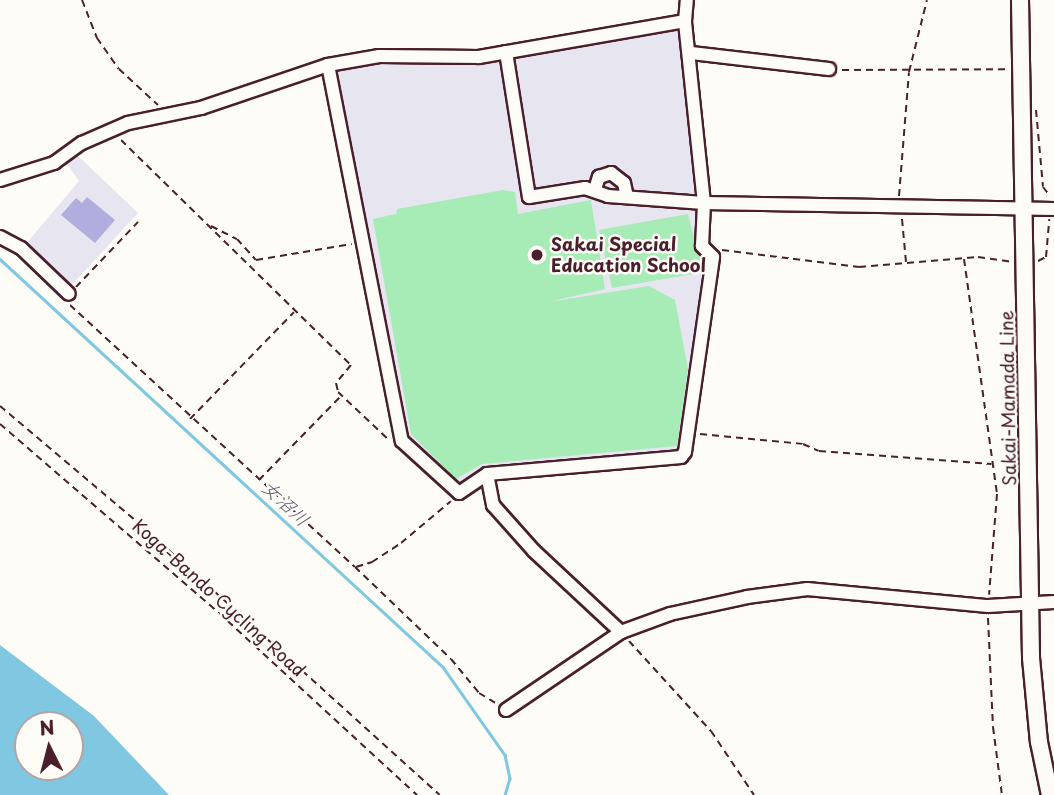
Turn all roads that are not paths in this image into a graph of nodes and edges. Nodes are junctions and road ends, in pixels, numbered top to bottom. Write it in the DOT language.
graph roads {
  1 [pos="687,0"];
  2 [pos="1020,0"];
  3 [pos="685,21"];
  4 [pos="506,52"];
  5 [pos="691,53"];
  6 [pos="328,65"];
  7 [pos="829,69"];
  8 [pos="0,180"];
  9 [pos="595,189"];
  10 [pos="627,197"];
  11 [pos="704,203"];
  12 [pos="1024,209"];
  13 [pos="1054,209"];
  14 [pos="0,237"];
  15 [pos="69,294"];
  16 [pos="487,474"];
  17 [pos="1054,602"];
  18 [pos="1030,604"];
  19 [pos="621,632"];
  20 [pos="506,710"];
  21 [pos="1050,795"];
  1 -- 3 [label="street"];
  2 -- 12 [label="main road, Sakai-Mamada Line"];
  3 -- 4 [label="street"];
  3 -- 5 [label="street"];
  4 -- 6 [label="street"];
  4 -- 9 [label="street"];
  5 -- 7 [label="street"];
  5 -- 11 [label="street"];
  6 -- 8 [label="street"];
  6 -- 16 [label="street"];
  9 -- 10 [label="street"];
  9 -- 10 [label="street"];
  10 -- 11 [label="street"];
  11 -- 12 [label="street"];
  11 -- 16 [label="street"];
  12 -- 13 [label="street"];
  12 -- 18 [label="main road, Sakai-Mamada Line"];
  14 -- 15 [label="street"];
  16 -- 19 [label="street"];
  17 -- 18 [label="street"];
  18 -- 19 [label="street"];
  18 -- 21 [label="main road, Sakai-Mamada Line"];
  19 -- 20 [label="street"];
}
